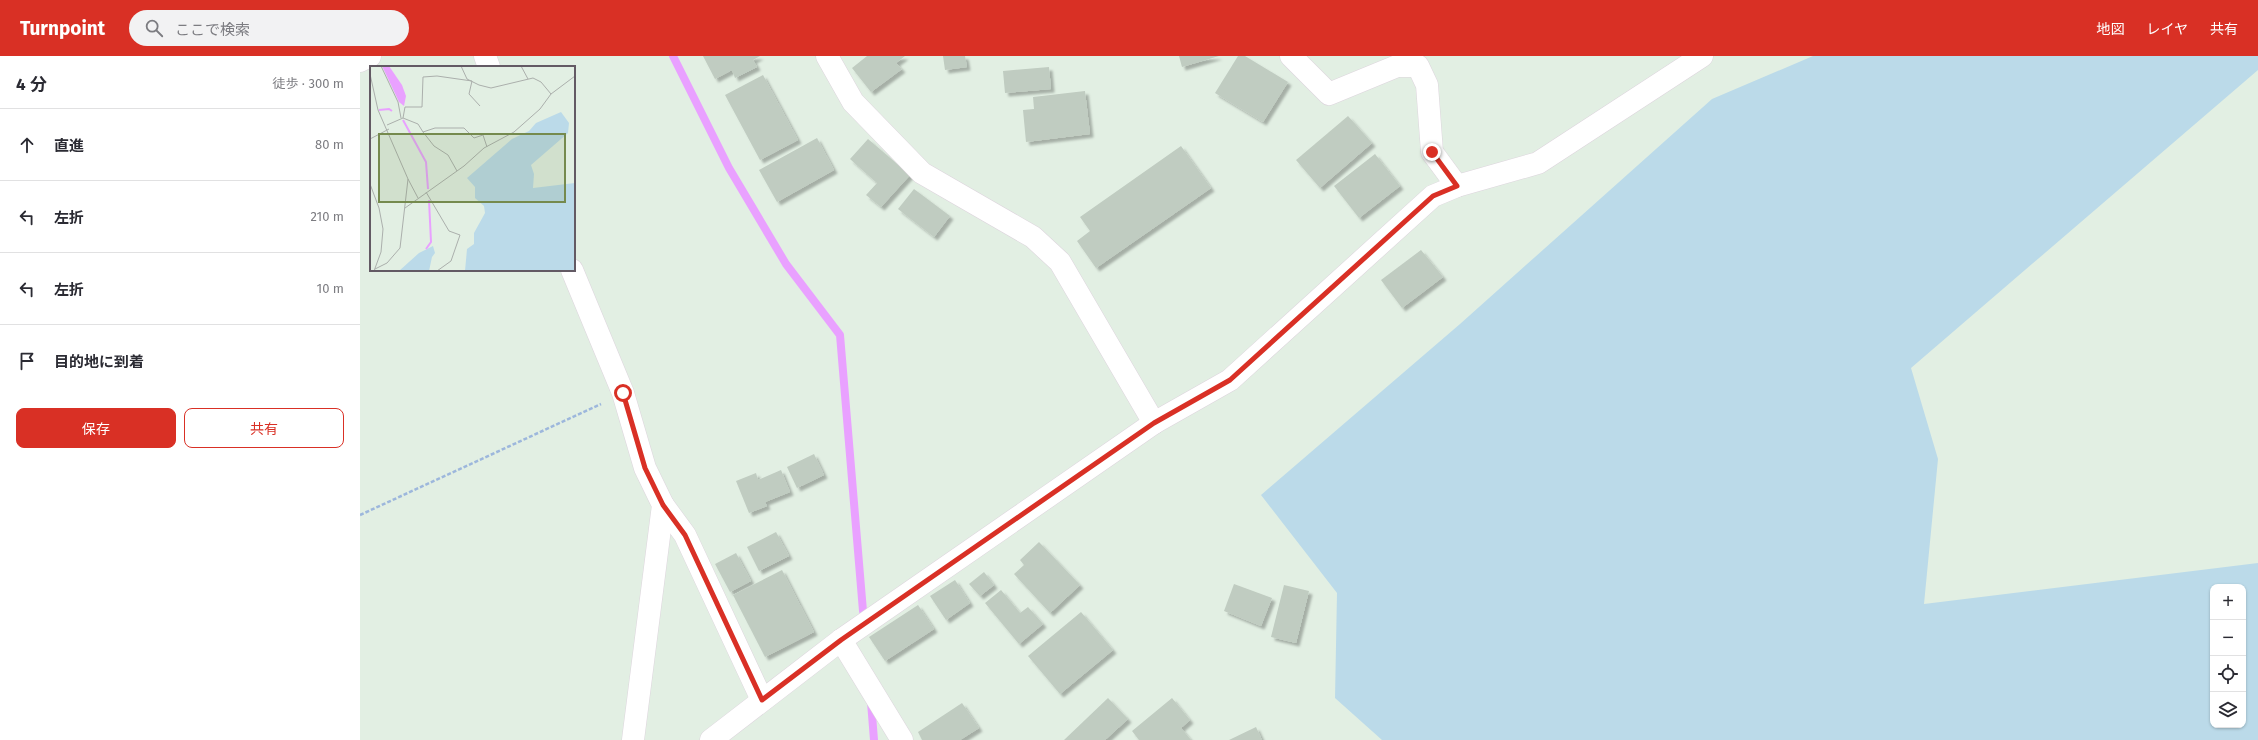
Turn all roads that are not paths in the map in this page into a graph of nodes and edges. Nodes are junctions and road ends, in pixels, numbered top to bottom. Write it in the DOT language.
graph roads {
  1 [pos="370,56"];
  2 [pos="485,56"];
  3 [pos="827,56"];
  4 [pos="1291,56"];
  5 [pos="1702,56"];
  6 [pos="360,61"];
  7 [pos="489,66"];
  8 [pos="1457,186"];
  9 [pos="572,271"];
  10 [pos="1154,423"];
  11 [pos="663,505"];
  12 [pos="841,640"];
  13 [pos="762,700"];
  14 [pos="633,740"];
  15 [pos="711,740"];
  16 [pos="902,740"];
  1 -- 6 [label="street"];
  2 -- 7 [label="street"];
  3 -- 10 [label="street"];
  4 -- 8 [label="street"];
  5 -- 8 [label="street"];
  8 -- 10 [label="street"];
  9 -- 11 [label="street"];
  10 -- 12 [label="street"];
  11 -- 13 [label="street"];
  11 -- 14 [label="street"];
  12 -- 13 [label="street"];
  12 -- 16 [label="street"];
  13 -- 15 [label="street"];
}
